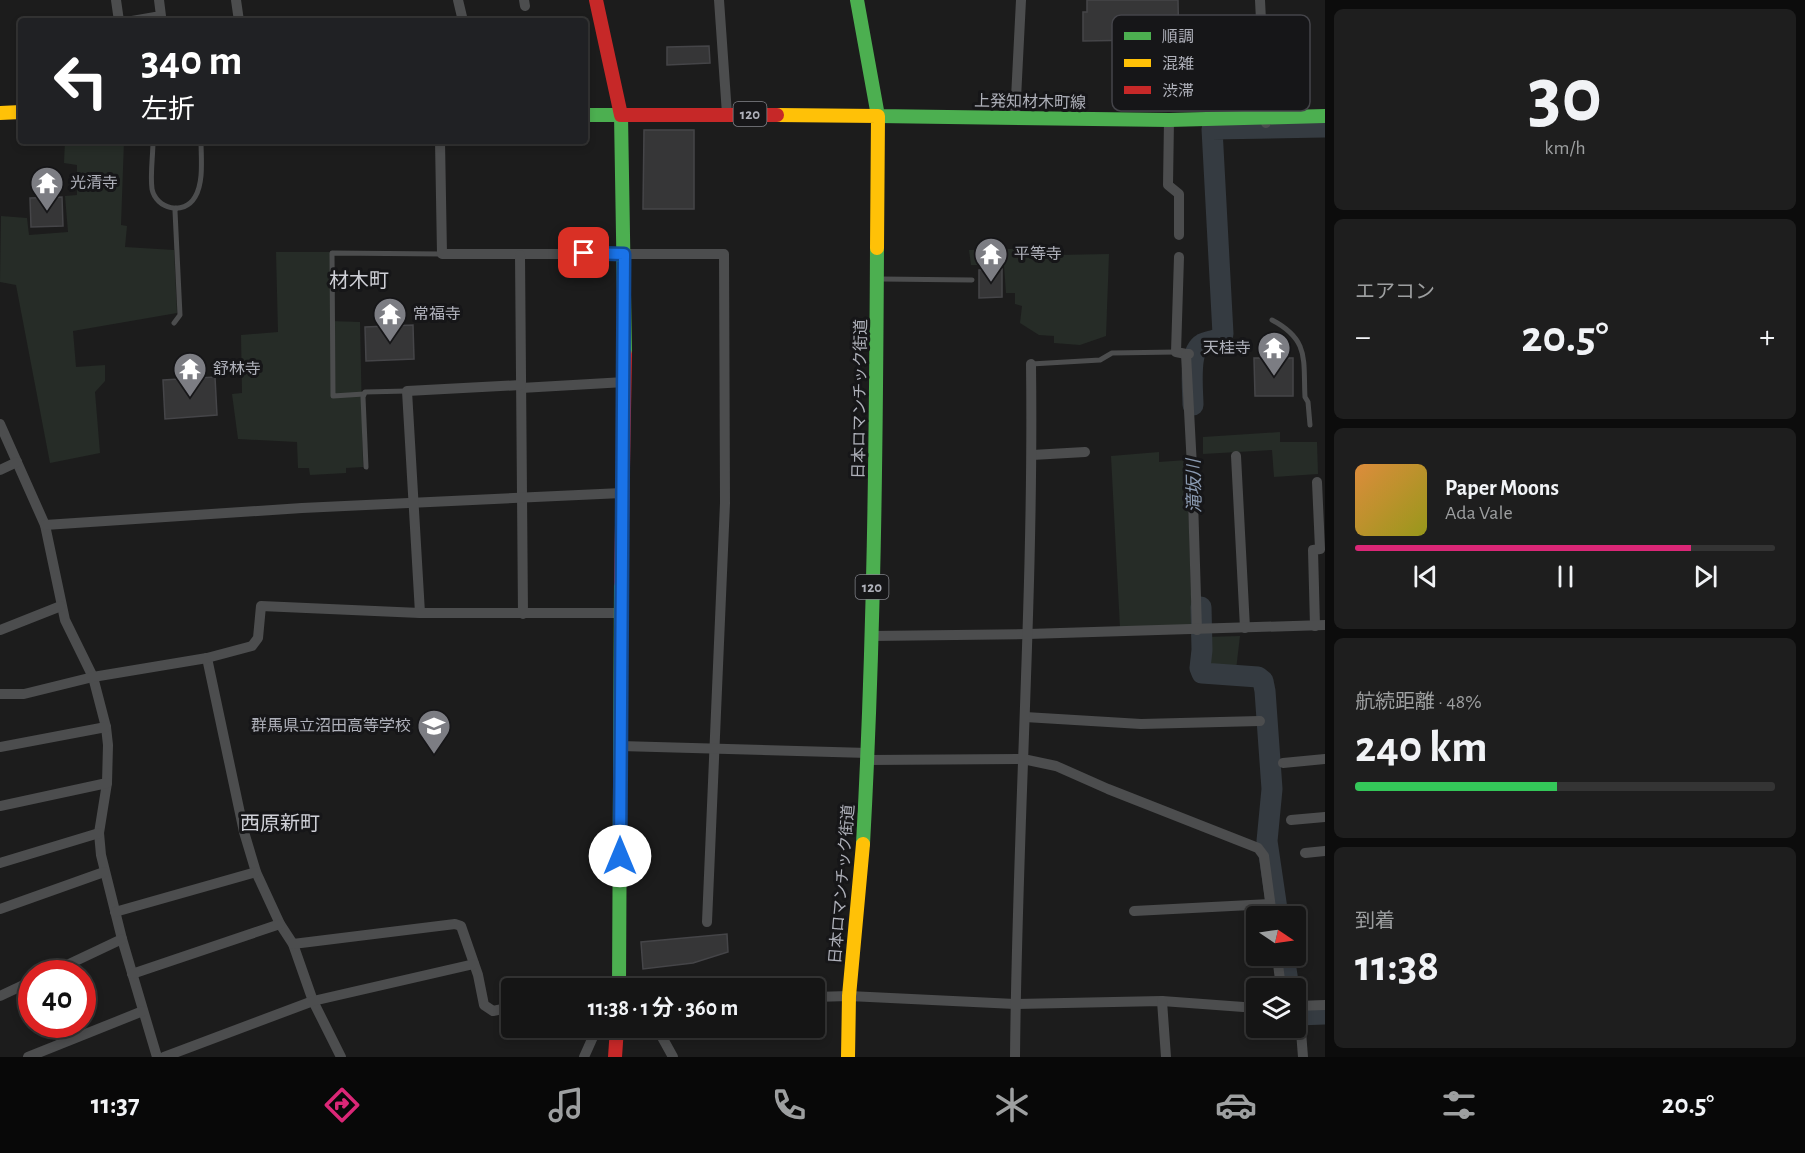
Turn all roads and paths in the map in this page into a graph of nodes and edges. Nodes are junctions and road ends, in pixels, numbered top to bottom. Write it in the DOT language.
graph roads {
  1 [pos="116,0"];
  2 [pos="159,0"];
  3 [pos="236,0"];
  4 [pos="458,0"];
  5 [pos="596,0"];
  6 [pos="719,0"];
  7 [pos="857,0"];
  8 [pos="1021,0"];
  9 [pos="1260,0"];
  10 [pos="1261,15"];
  11 [pos="119,18"];
  12 [pos="149,18"];
  13 [pos="239,18"];
  14 [pos="462,18"];
  15 [pos="1266,111"];
  16 [pos="18,112"];
  17 [pos="0,113"];
  18 [pos="727,114"];
  19 [pos="588,115"];
  20 [pos="621,115"];
  21 [pos="878,116"];
  22 [pos="1325,117"];
  23 [pos="1015,118"];
  24 [pos="1169,120"];
  25 [pos="1266,120"];
  26 [pos="153,144"];
  27 [pos="201,144"];
  28 [pos="440,144"];
  29 [pos="176,208"];
  30 [pos="1179,235"];
  31 [pos="442,254"];
  32 [pos="624,254"];
  33 [pos="520,255"];
  34 [pos="1179,257"];
  35 [pos="878,279"];
  36 [pos="972,280"];
  37 [pos="1272,320"];
  38 [pos="174,323"];
  39 [pos="1184,353"];
  40 [pos="1031,364"];
  41 [pos="625,382"];
  42 [pos="521,386"];
  43 [pos="407,391"];
  44 [pos="364,394"];
  45 [pos="0,424"];
  46 [pos="1310,425"];
  47 [pos="1085,453"];
  48 [pos="1032,455"];
  49 [pos="1236,456"];
  50 [pos="17,462"];
  51 [pos="366,467"];
  52 [pos="0,470"];
  53 [pos="1317,482"];
  54 [pos="622,493"];
  55 [pos="522,498"];
  56 [pos="413,503"];
  57 [pos="45,525"];
  58 [pos="61,606"];
  59 [pos="420,613"];
  60 [pos="523,614"];
  61 [pos="620,614"];
  62 [pos="1320,625"];
  63 [pos="1245,628"];
  64 [pos="0,630"];
  65 [pos="1202,630"];
  66 [pos="1028,634"];
  67 [pos="871,636"];
  68 [pos="207,658"];
  69 [pos="93,678"];
  70 [pos="0,694"];
  71 [pos="1025,717"];
  72 [pos="1260,720"];
  73 [pos="106,727"];
  74 [pos="620,746"];
  75 [pos="0,747"];
  76 [pos="714,748"];
  77 [pos="868,756"];
  78 [pos="1023,759"];
  79 [pos="1325,759"];
  80 [pos="1282,763"];
  81 [pos="107,783"];
  82 [pos="0,806"];
  83 [pos="1325,817"];
  84 [pos="1291,820"];
  85 [pos="99,833"];
  86 [pos="1325,851"];
  87 [pos="1305,853"];
  88 [pos="0,863"];
  89 [pos="104,872"];
  90 [pos="256,872"];
  91 [pos="1270,904"];
  92 [pos="0,909"];
  93 [pos="1134,911"];
  94 [pos="115,912"];
  95 [pos="707,922"];
  96 [pos="280,924"];
  97 [pos="122,939"];
  98 [pos="293,944"];
  99 [pos="78,960"];
  100 [pos="474,964"];
  101 [pos="132,974"];
  102 [pos="619,978"];
  103 [pos="18,988"];
  104 [pos="0,996"];
  105 [pos="849,996"];
  106 [pos="825,997"];
  107 [pos="313,1001"];
  108 [pos="1162,1001"];
  109 [pos="1015,1004"];
  110 [pos="1325,1005"];
  111 [pos="1306,1006"];
  112 [pos="1246,1007"];
  113 [pos="501,1009"];
  114 [pos="143,1011"];
  115 [pos="593,1038"];
  116 [pos="616,1038"];
  117 [pos="663,1038"];
  118 [pos="1301,1038"];
  119 [pos="28,1057"];
  120 [pos="157,1057"];
  121 [pos="164,1057"];
  122 [pos="341,1057"];
  123 [pos="584,1057"];
  124 [pos="615,1057"];
  125 [pos="673,1057"];
  126 [pos="848,1057"];
  127 [pos="1015,1057"];
  128 [pos="1166,1057"];
  129 [pos="1303,1057"];
  1 -- 11 [label="street"];
  2 -- 12 [label="street"];
  3 -- 13 [label="street"];
  4 -- 14 [label="street"];
  5 -- 20 [label="main road"];
  6 -- 18 [label="street"];
  7 -- 21 [label="main road, 日本ロマンチック街道"];
  8 -- 23 [label="street"];
  9 -- 10 [label="street"];
  15 -- 25 [label="street"];
  16 -- 17 [label="main road"];
  18 -- 20 [label="main road, 120"];
  18 -- 21 [label="main road, 120"];
  19 -- 20 [label="main road"];
  20 -- 32 [label="main road"];
  21 -- 23 [label="main road, 上発知材木町線"];
  21 -- 35 [label="main road, 日本ロマンチック街道 / 120"];
  22 -- 25 [label="main road, 上発知材木町線"];
  23 -- 24 [label="main road, 上発知材木町線"];
  24 -- 25 [label="main road, 上発知材木町線"];
  24 -- 30 [label="street"];
  26 -- 29 [label="lane"];
  27 -- 29 [label="lane"];
  28 -- 31 [label="street"];
  29 -- 38 [label="lane"];
  31 -- 33 [label="street"];
  31 -- 44 [label="lane"];
  32 -- 33 [label="street"];
  32 -- 41 [label="main road"];
  32 -- 76 [label="street"];
  33 -- 42 [label="street"];
  34 -- 39 [label="street"];
  35 -- 36 [label="lane"];
  35 -- 67 [label="main road, 日本ロマンチック街道 / 120"];
  37 -- 46 [label="lane"];
  39 -- 40 [label="lane"];
  39 -- 65 [label="street"];
  40 -- 48 [label="street"];
  41 -- 42 [label="street"];
  41 -- 54 [label="main road"];
  42 -- 43 [label="street"];
  42 -- 55 [label="street"];
  43 -- 44 [label="lane"];
  43 -- 56 [label="street"];
  44 -- 51 [label="lane"];
  45 -- 50 [label="street"];
  47 -- 48 [label="street"];
  48 -- 66 [label="street"];
  49 -- 63 [label="street"];
  50 -- 52 [label="street"];
  50 -- 57 [label="street"];
  53 -- 62 [label="street"];
  54 -- 55 [label="street"];
  54 -- 61 [label="main road"];
  55 -- 56 [label="street"];
  55 -- 60 [label="street"];
  56 -- 57 [label="street"];
  56 -- 59 [label="street"];
  57 -- 58 [label="street"];
  58 -- 64 [label="street"];
  58 -- 69 [label="street"];
  59 -- 60 [label="street"];
  59 -- 68 [label="street"];
  60 -- 61 [label="street"];
  61 -- 74 [label="main road"];
  62 -- 63 [label="street"];
  63 -- 65 [label="street"];
  65 -- 66 [label="street"];
  66 -- 67 [label="street"];
  66 -- 71 [label="street"];
  67 -- 77 [label="main road, 日本ロマンチック街道 / 120"];
  68 -- 69 [label="street"];
  68 -- 90 [label="street"];
  69 -- 70 [label="street"];
  69 -- 73 [label="street"];
  71 -- 72 [label="street"];
  71 -- 78 [label="street"];
  73 -- 75 [label="street"];
  73 -- 81 [label="street"];
  74 -- 76 [label="street"];
  74 -- 102 [label="main road"];
  76 -- 77 [label="street"];
  76 -- 95 [label="street"];
  77 -- 78 [label="street"];
  77 -- 105 [label="main road, 日本ロマンチック街道 / 120"];
  78 -- 91 [label="street"];
  78 -- 109 [label="street"];
  79 -- 80 [label="street"];
  81 -- 82 [label="street"];
  81 -- 85 [label="street"];
  83 -- 84 [label="street"];
  85 -- 88 [label="street"];
  85 -- 89 [label="street"];
  86 -- 87 [label="street"];
  89 -- 92 [label="street"];
  89 -- 94 [label="street"];
  90 -- 94 [label="street"];
  90 -- 96 [label="street"];
  91 -- 93 [label="street"];
  94 -- 97 [label="street"];
  96 -- 98 [label="street"];
  96 -- 101 [label="street"];
  97 -- 99 [label="street"];
  97 -- 101 [label="street"];
  98 -- 100 [label="street"];
  98 -- 107 [label="street"];
  100 -- 107 [label="street"];
  100 -- 113 [label="street"];
  101 -- 114 [label="street"];
  103 -- 104 [label="street"];
  105 -- 106 [label="street"];
  105 -- 109 [label="street"];
  105 -- 126 [label="main road, 日本ロマンチック街道 / 120"];
  107 -- 121 [label="street"];
  107 -- 122 [label="street"];
  108 -- 109 [label="street"];
  108 -- 112 [label="street"];
  108 -- 128 [label="street"];
  109 -- 127 [label="street"];
  110 -- 111 [label="street"];
  114 -- 119 [label="street"];
  114 -- 120 [label="street"];
  115 -- 123 [label="street"];
  116 -- 124 [label="main road"];
  117 -- 125 [label="street"];
  118 -- 129 [label="street"];
}
